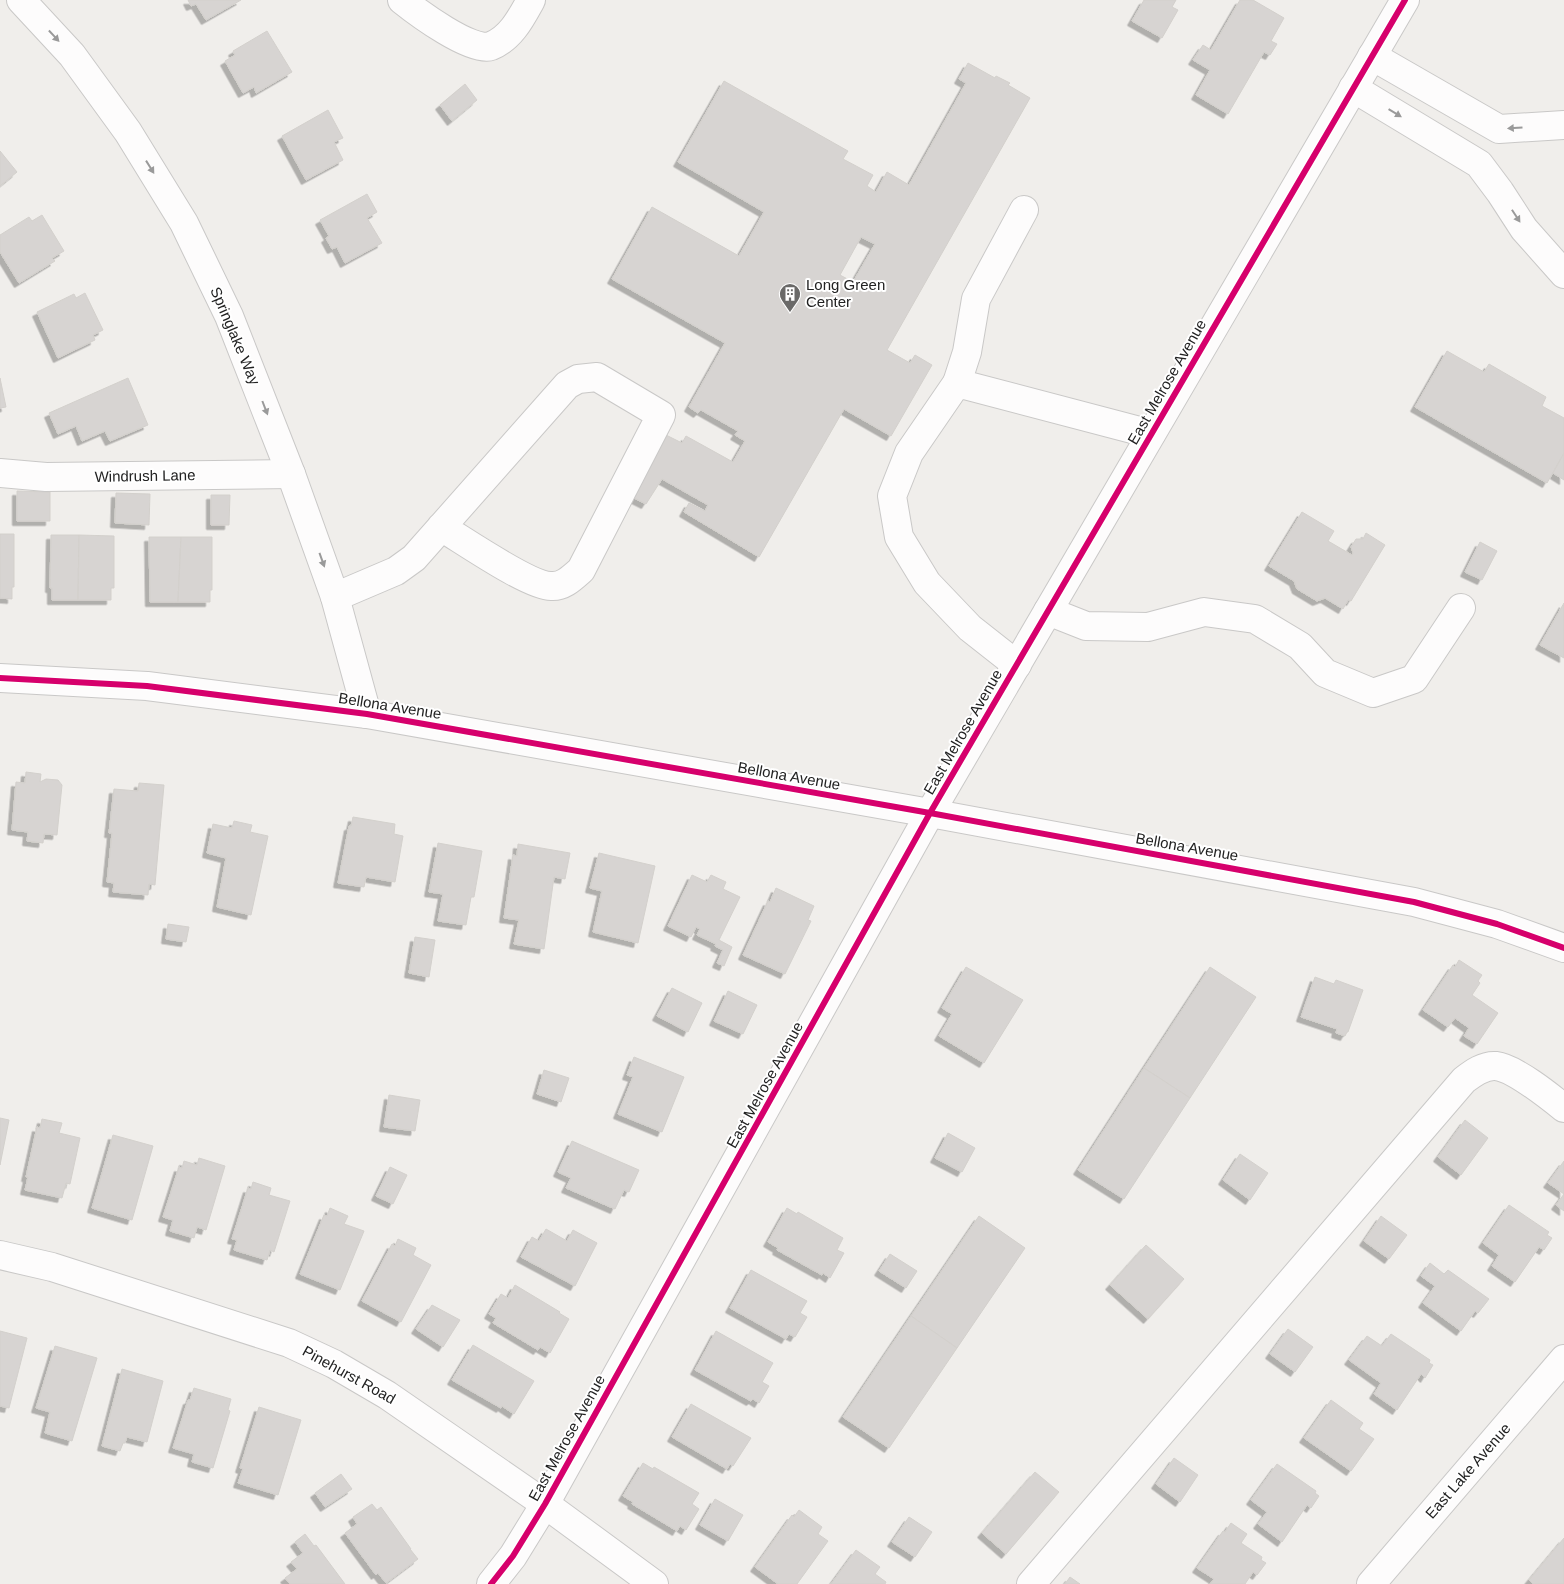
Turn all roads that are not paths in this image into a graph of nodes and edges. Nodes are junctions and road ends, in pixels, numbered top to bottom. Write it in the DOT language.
graph roads {
  1 [pos="21,0"];
  2 [pos="402,0"];
  3 [pos="531,0"];
  4 [pos="1406,0"];
  5 [pos="1372,56"];
  6 [pos="1353,88"];
  7 [pos="1564,124"];
  8 [pos="1024,210"];
  9 [pos="1564,274"];
  10 [pos="957,383"];
  11 [pos="1151,434"];
  12 [pos="0,472"];
  13 [pos="291,474"];
  14 [pos="441,527"];
  15 [pos="335,597"];
  16 [pos="1461,608"];
  17 [pos="1048,611"];
  18 [pos="1017,665"];
  19 [pos="0,678"];
  20 [pos="366,714"];
  21 [pos="930,813"];
  22 [pos="1564,948"];
  23 [pos="1564,1108"];
  24 [pos="0,1255"];
  25 [pos="1564,1359"];
  26 [pos="545,1504"];
  27 [pos="491,1584"];
  28 [pos="654,1584"];
  29 [pos="1031,1584"];
  30 [pos="1371,1584"];
  1 -- 13 [label="street, Springlake Way, one-way"];
  2 -- 3 [label="street"];
  4 -- 5 [label="street, East Melrose Avenue"];
  5 -- 6 [label="street, East Melrose Avenue"];
  7 -- 5 [label="street, one-way"];
  6 -- 9 [label="street, one-way"];
  6 -- 11 [label="street, East Melrose Avenue"];
  8 -- 10 [label="street"];
  10 -- 11 [label="street"];
  10 -- 18 [label="street"];
  11 -- 17 [label="street, East Melrose Avenue"];
  12 -- 13 [label="street, Windrush Lane"];
  13 -- 15 [label="street, Springlake Way, one-way"];
  14 -- 14 [label="street"];
  14 -- 15 [label="street"];
  15 -- 20 [label="street, Springlake Way"];
  16 -- 17 [label="street"];
  17 -- 18 [label="street, East Melrose Avenue"];
  18 -- 21 [label="street, East Melrose Avenue"];
  19 -- 20 [label="street, Bellona Avenue"];
  20 -- 21 [label="street, Bellona Avenue"];
  21 -- 22 [label="street, Bellona Avenue"];
  21 -- 26 [label="street, East Melrose Avenue"];
  23 -- 29 [label="street"];
  24 -- 26 [label="street, Pinehurst Road"];
  25 -- 30 [label="street, East Lake Avenue"];
  26 -- 27 [label="street, East Melrose Avenue"];
  26 -- 28 [label="street, Pinehurst Road"];
}
